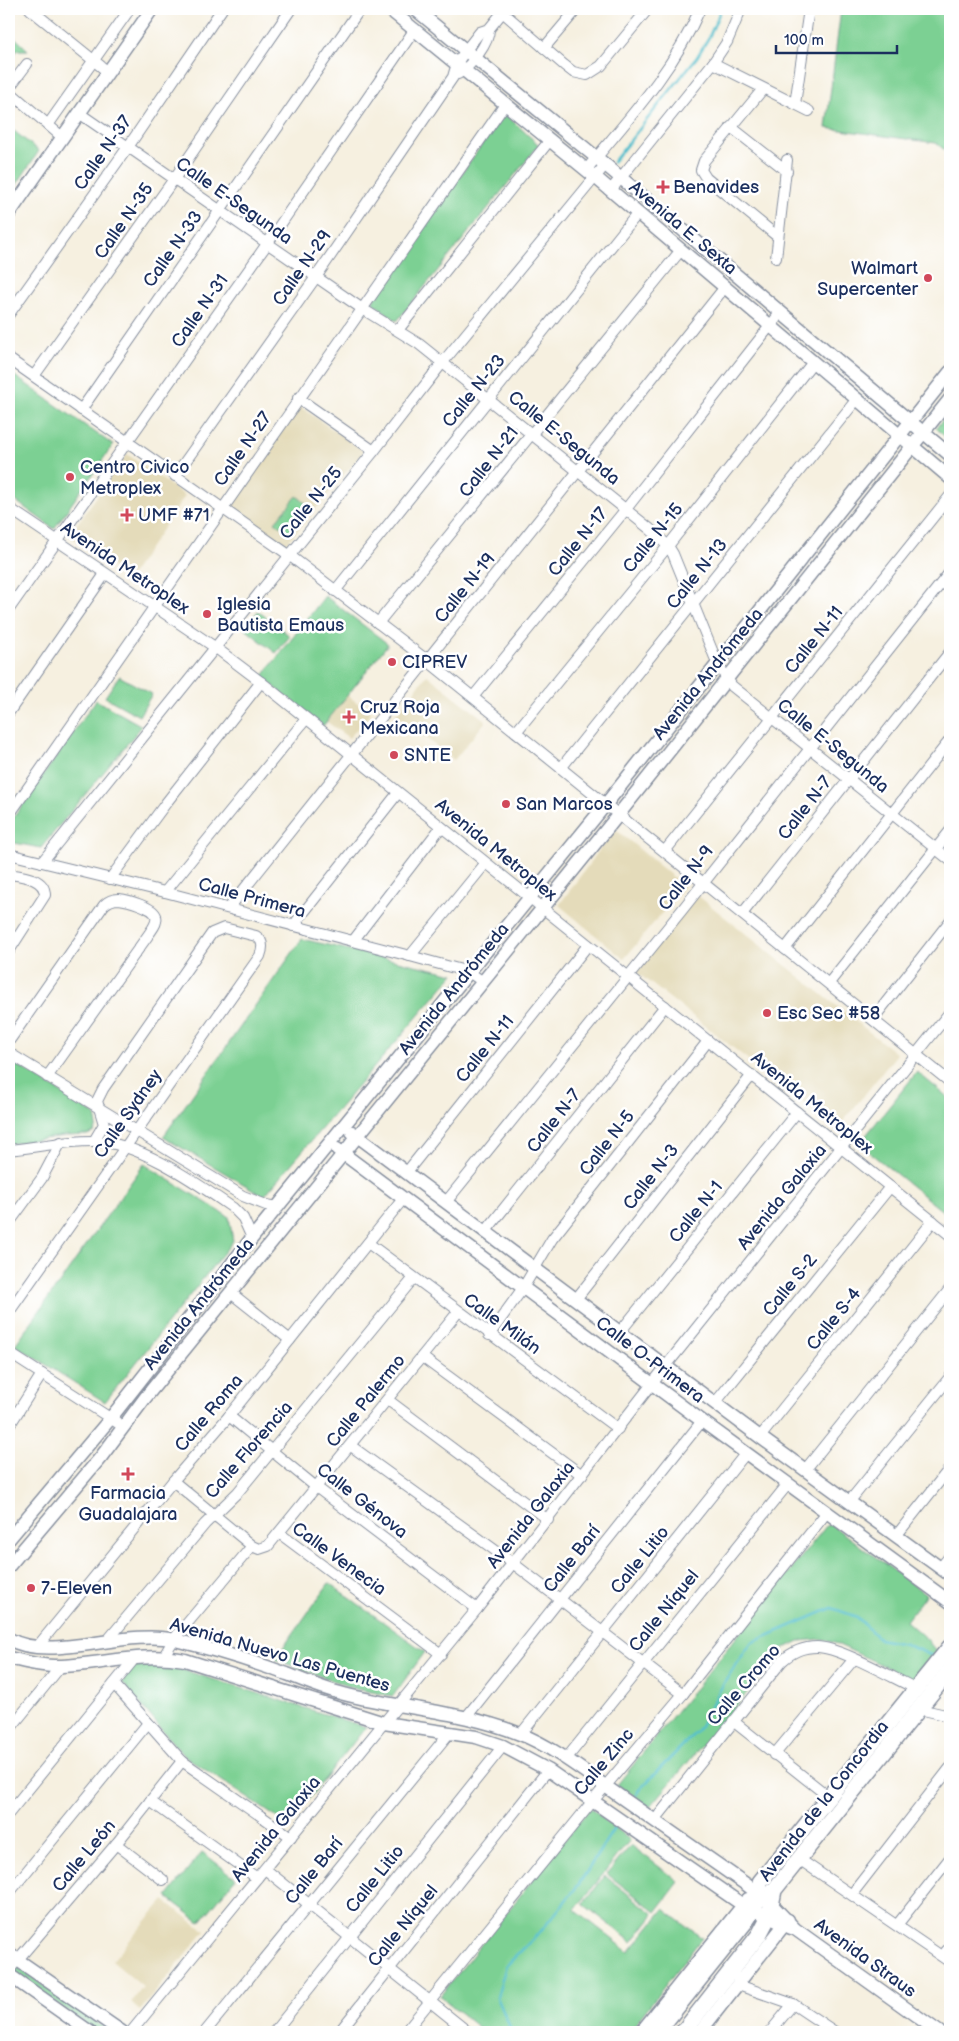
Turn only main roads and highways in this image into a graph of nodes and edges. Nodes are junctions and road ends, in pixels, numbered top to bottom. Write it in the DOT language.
graph roads {
  1 [pos="950,1648"];
  2 [pos="950,1670"];
  3 [pos="763,1898"];
  4 [pos="657,2032"];
  5 [pos="683,2032"];
  1 -- 3 [label="main road, Avenida de la Concordia"];
  2 -- 3 [label="main road, Avenida de la Concordia"];
  3 -- 4 [label="main road, Avenida de la Concordia"];
  3 -- 5 [label="main road, Avenida de la Concordia"];
}
